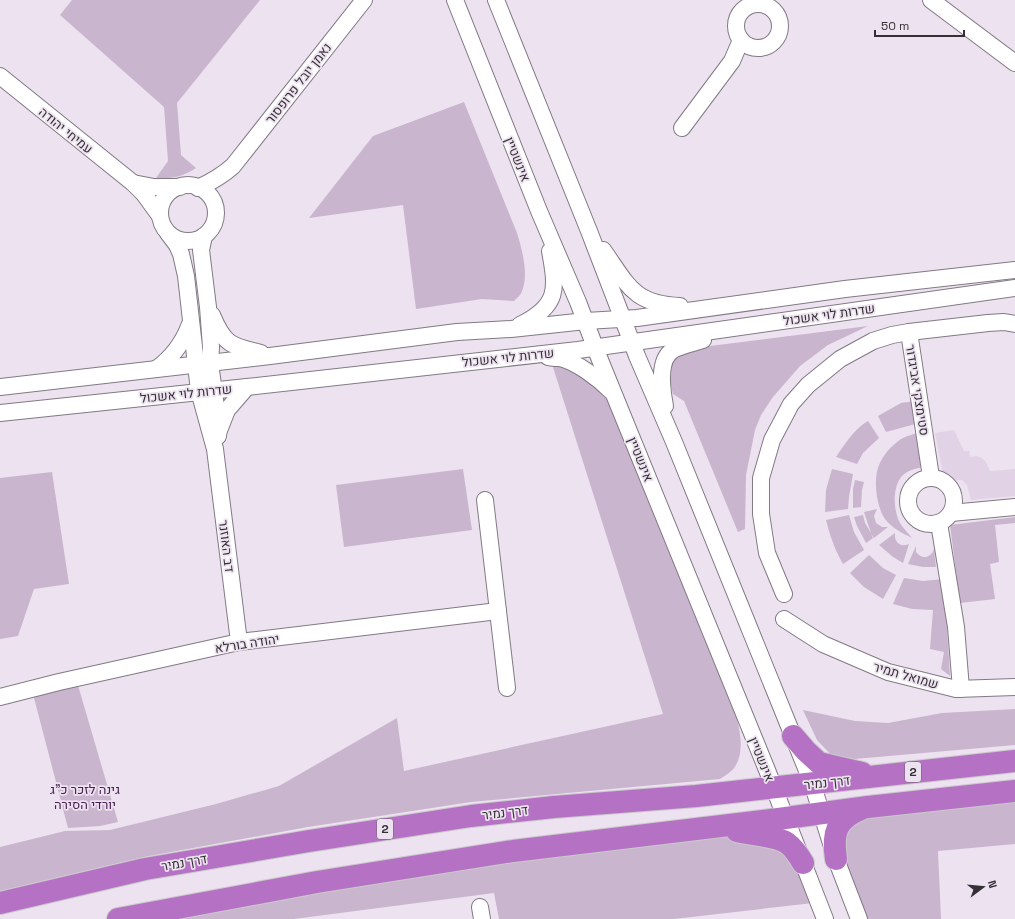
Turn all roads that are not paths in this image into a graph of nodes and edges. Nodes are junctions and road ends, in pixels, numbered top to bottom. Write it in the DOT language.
graph roads {
  1 [pos="364,0"];
  2 [pos="455,0"];
  3 [pos="496,0"];
  4 [pos="931,0"];
  5 [pos="773,5"];
  6 [pos="746,44"];
  7 [pos="1015,63"];
  8 [pos="0,76"];
  9 [pos="682,128"];
  10 [pos="233,166"];
  11 [pos="133,183"];
  12 [pos="180,186"];
  13 [pos="198,188"];
  14 [pos="215,209"];
  15 [pos="539,211"];
  16 [pos="160,216"];
  17 [pos="590,231"];
  18 [pos="168,233"];
  19 [pos="204,236"];
  20 [pos="1015,270"];
  21 [pos="1015,288"];
  22 [pos="714,306"];
  23 [pos="208,307"];
  24 [pos="623,319"];
  25 [pos="586,321"];
  26 [pos="190,322"];
  27 [pos="1015,324"];
  28 [pos="757,325"];
  29 [pos="511,329"];
  30 [pos="909,332"];
  31 [pos="632,342"];
  32 [pos="595,347"];
  33 [pos="526,355"];
  34 [pos="270,356"];
  35 [pos="203,363"];
  36 [pos="156,369"];
  37 [pos="0,387"];
  38 [pos="247,387"];
  39 [pos="206,391"];
  40 [pos="616,398"];
  41 [pos="0,413"];
  42 [pos="219,430"];
  43 [pos="674,442"];
  44 [pos="215,450"];
  45 [pos="931,477"];
  46 [pos="485,500"];
  47 [pos="1015,507"];
  48 [pos="945,518"];
  49 [pos="784,594"];
  50 [pos="498,611"];
  51 [pos="784,619"];
  52 [pos="239,642"];
  53 [pos="1015,687"];
  54 [pos="507,688"];
  55 [pos="961,688"];
  56 [pos="0,697"];
  57 [pos="794,736"];
  58 [pos="1015,761"];
  59 [pos="875,776"];
  60 [pos="812,783"];
  61 [pos="774,788"];
  62 [pos="1015,791"];
  63 [pos="868,807"];
  64 [pos="821,813"];
  65 [pos="786,818"];
  66 [pos="711,827"];
  67 [pos="836,858"];
  68 [pos="803,863"];
  69 [pos="0,903"];
  70 [pos="118,919"];
  71 [pos="825,919"];
  72 [pos="859,919"];
  1 -- 10 [label="street, נאמן יובל פרופסור"];
  2 -- 15 [label="street, אינשטיין"];
  3 -- 17 [label="street"];
  4 -- 7 [label="street"];
  5 -- 6 [label="street"];
  5 -- 6 [label="street"];
  6 -- 9 [label="street"];
  8 -- 11 [label="street, עמיחי יהודה"];
  10 -- 13 [label="street, נאמן יובל פרופסור"];
  10 -- 14 [label="street, נאמן יובל פרופסור"];
  11 -- 12 [label="street, עמיחי יהודה"];
  11 -- 16 [label="street, עמיחי יהודה"];
  12 -- 13 [label="street"];
  12 -- 16 [label="street"];
  13 -- 14 [label="street"];
  14 -- 19 [label="street"];
  15 -- 25 [label="street, אינשטיין"];
  15 -- 29 [label="street"];
  16 -- 18 [label="street"];
  17 -- 22 [label="street"];
  17 -- 24 [label="street"];
  18 -- 19 [label="street"];
  18 -- 26 [label="street"];
  19 -- 23 [label="street"];
  20 -- 22 [label="street, שדרות לוי אשכול"];
  21 -- 28 [label="street, שדרות לוי אשכול"];
  22 -- 24 [label="street, שדרות לוי אשכול"];
  23 -- 34 [label="street"];
  23 -- 35 [label="street"];
  24 -- 25 [label="street, שדרות לוי אשכול"];
  24 -- 31 [label="street"];
  25 -- 29 [label="street, שדרות לוי אשכול"];
  25 -- 32 [label="street, אינשטיין"];
  26 -- 35 [label="street"];
  26 -- 36 [label="street"];
  27 -- 30 [label="street"];
  28 -- 31 [label="street, שדרות לוי אשכול"];
  28 -- 43 [label="street"];
  29 -- 34 [label="street, שדרות לוי אשכול"];
  30 -- 45 [label="street, סטימצקי אביגדור"];
  30 -- 49 [label="street, סטימצקי אביגדור"];
  31 -- 32 [label="street, שדרות לוי אשכול"];
  31 -- 43 [label="street"];
  32 -- 33 [label="street, שדרות לוי אשכול"];
  32 -- 40 [label="street, אינשטיין"];
  33 -- 38 [label="street, שדרות לוי אשכול"];
  33 -- 40 [label="street"];
  34 -- 35 [label="street, שדרות לוי אשכול"];
  35 -- 36 [label="street, שדרות לוי אשכול"];
  35 -- 39 [label="street, דב האוזנר"];
  36 -- 37 [label="street, שדרות לוי אשכול"];
  38 -- 39 [label="street, שדרות לוי אשכול"];
  38 -- 42 [label="street"];
  39 -- 41 [label="street, שדרות לוי אשכול"];
  39 -- 42 [label="street, דב האוזנר"];
  39 -- 44 [label="street, דב האוזנר"];
  40 -- 61 [label="street, אינשטיין"];
  42 -- 44 [label="street, דב האוזנר"];
  43 -- 57 [label="street"];
  44 -- 52 [label="street, דב האוזנר"];
  45 -- 48 [label="street"];
  45 -- 48 [label="street"];
  46 -- 50 [label="street"];
  47 -- 48 [label="street"];
  48 -- 55 [label="street"];
  50 -- 52 [label="street, יהודה בורלא"];
  50 -- 54 [label="street"];
  51 -- 55 [label="street, שמואל תמיר"];
  52 -- 56 [label="street, יהודה בורלא"];
  53 -- 55 [label="street, שמואל תמיר"];
  57 -- 59 [label="highway"];
  57 -- 60 [label="street"];
  58 -- 59 [label="highway, דרך נמיר / 2"];
  59 -- 60 [label="highway, דרך נמיר / 2"];
  60 -- 61 [label="highway, דרך נמיר / 2"];
  60 -- 64 [label="street"];
  61 -- 65 [label="street, אינשטיין"];
  61 -- 69 [label="highway, דרך נמיר / 2"];
  62 -- 63 [label="highway, 2"];
  63 -- 64 [label="highway, 2"];
  63 -- 67 [label="highway"];
  64 -- 65 [label="highway, 2"];
  64 -- 67 [label="street"];
  65 -- 66 [label="highway, 2"];
  65 -- 68 [label="street, אינשטיין"];
  66 -- 68 [label="highway"];
  66 -- 70 [label="highway, 2"];
  67 -- 72 [label="street"];
  68 -- 71 [label="street, אינשטיין"];
}
